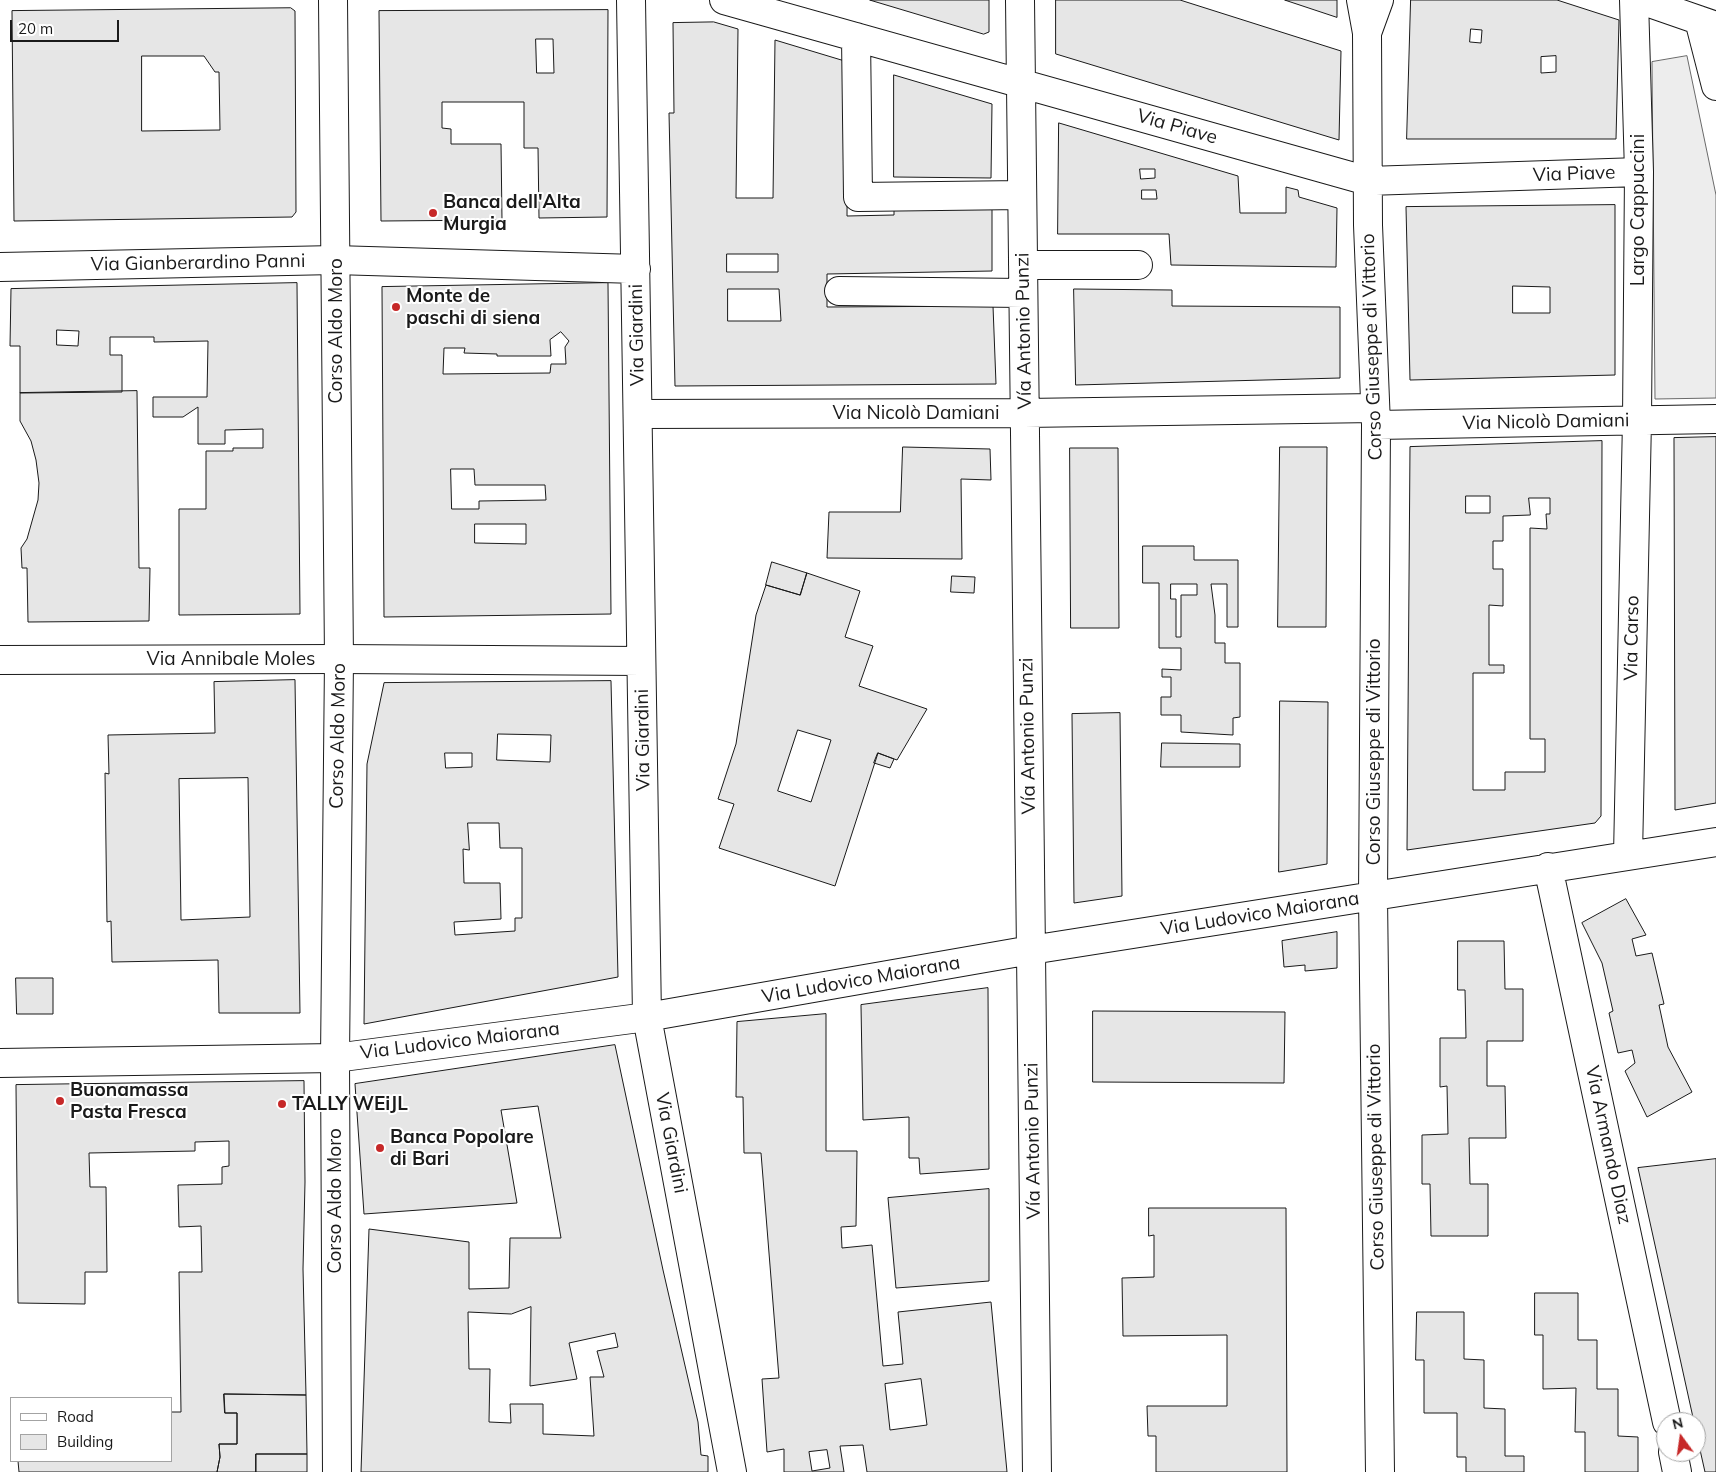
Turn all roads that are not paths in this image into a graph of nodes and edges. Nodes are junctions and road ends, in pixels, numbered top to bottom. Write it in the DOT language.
graph roads {
  1 [pos="333,0"];
  2 [pos="631,0"];
  3 [pos="724,0"];
  4 [pos="1020,0"];
  5 [pos="1361,0"];
  6 [pos="1379,0"];
  7 [pos="1634,0"];
  8 [pos="1641,0"];
  9 [pos="1708,23"];
  10 [pos="1367,33"];
  11 [pos="856,37"];
  12 [pos="1021,82"];
  13 [pos="1716,86"];
  14 [pos="1639,172"];
  15 [pos="1368,181"];
  16 [pos="1022,195"];
  17 [pos="336,260"];
  18 [pos="1023,265"];
  19 [pos="1138,265"];
  20 [pos="0,267"];
  21 [pos="636,269"];
  22 [pos="838,291"];
  23 [pos="1023,293"];
  24 [pos="1025,413"];
  25 [pos="638,414"];
  26 [pos="1375,416"];
  27 [pos="1716,419"];
  28 [pos="1636,420"];
  29 [pos="339,659"];
  30 [pos="0,660"];
  31 [pos="642,661"];
  32 [pos="1716,842"];
  33 [pos="1628,855"];
  34 [pos="1548,867"];
  35 [pos="1374,896"];
  36 [pos="1031,950"];
  37 [pos="647,1017"];
  38 [pos="335,1058"];
  39 [pos="0,1064"];
  40 [pos="1665,1412"];
  41 [pos="336,1472"];
  42 [pos="732,1472"];
  43 [pos="1037,1472"];
  44 [pos="1380,1472"];
  1 -- 17 [label="street, Corso Aldo Moro"];
  2 -- 21 [label="street, Via Giardini"];
  3 -- 11 [label="street, Via Piave"];
  4 -- 12 [label="street, Vía Antonio Punzi"];
  5 -- 10 [label="street"];
  6 -- 10 [label="street"];
  7 -- 14 [label="street, Largo Cappuccini"];
  8 -- 9 [label="street"];
  9 -- 13 [label="street"];
  10 -- 15 [label="street, Corso Giuseppe di Vittorio"];
  11 -- 12 [label="street, Via Piave"];
  11 -- 16 [label="street"];
  12 -- 15 [label="street, Via Piave"];
  12 -- 16 [label="street, Vía Antonio Punzi"];
  14 -- 15 [label="street, Via Piave"];
  14 -- 28 [label="street, Largo Cappuccini"];
  15 -- 26 [label="street, Corso Giuseppe di Vittorio"];
  16 -- 18 [label="street, Vía Antonio Punzi"];
  17 -- 20 [label="street, Via Gianberardino Panni"];
  17 -- 21 [label="street, Via Gianberardino Panni"];
  17 -- 29 [label="street, Corso Aldo Moro"];
  18 -- 19 [label="street"];
  18 -- 23 [label="street, Vía Antonio Punzi"];
  21 -- 25 [label="street, Via Giardini"];
  22 -- 23 [label="street"];
  23 -- 24 [label="street, Vía Antonio Punzi"];
  24 -- 25 [label="street, Via Nicolò Damiani"];
  24 -- 26 [label="street, Via Nicolò Damiani"];
  24 -- 36 [label="street, Vía Antonio Punzi"];
  25 -- 31 [label="street, Via Giardini"];
  26 -- 28 [label="street, Via Nicolò Damiani"];
  26 -- 35 [label="street, Corso Giuseppe di Vittorio"];
  27 -- 28 [label="street, Via Nicolò Damiani"];
  28 -- 33 [label="street, Via Carso"];
  29 -- 30 [label="street, Via Annibale Moles"];
  29 -- 31 [label="street, Via Annibale Moles"];
  29 -- 38 [label="street, Corso Aldo Moro"];
  31 -- 37 [label="street, Via Giardini"];
  32 -- 33 [label="street, Via Ludovico Maiorana"];
  33 -- 34 [label="street, Via Ludovico Maiorana"];
  34 -- 35 [label="street, Via Ludovico Maiorana"];
  34 -- 40 [label="street, Via Armando Diaz"];
  35 -- 36 [label="street, Via Ludovico Maiorana"];
  35 -- 44 [label="street, Corso Giuseppe di Vittorio"];
  36 -- 37 [label="street, Via Ludovico Maiorana"];
  36 -- 43 [label="street, Vía Antonio Punzi"];
  37 -- 38 [label="street, Via Ludovico Maiorana"];
  37 -- 42 [label="street, Via Giardini"];
  38 -- 39 [label="street, Via Ludovico Maiorana"];
  38 -- 41 [label="street, Corso Aldo Moro"];
}
